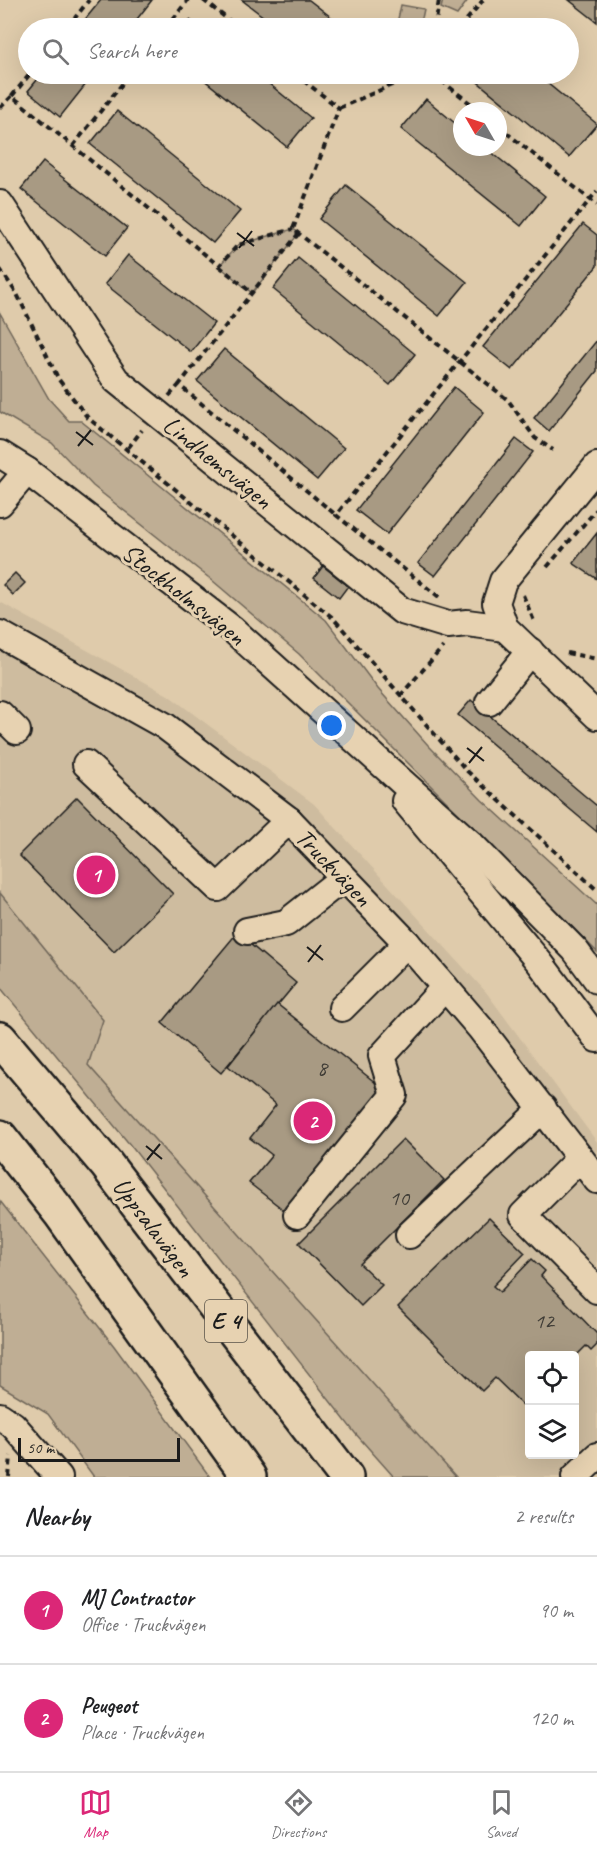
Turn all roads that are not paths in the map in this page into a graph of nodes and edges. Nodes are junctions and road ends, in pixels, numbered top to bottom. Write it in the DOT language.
graph roads {
  1 [pos="0,204"];
  2 [pos="0,454"];
  3 [pos="597,466"];
  4 [pos="27,471"];
  5 [pos="0,503"];
  6 [pos="505,628"];
  7 [pos="0,634"];
  8 [pos="530,651"];
  9 [pos="489,702"];
  10 [pos="597,716"];
  11 [pos="359,744"];
  12 [pos="86,764"];
  13 [pos="289,820"];
  14 [pos="343,878"];
  15 [pos="247,931"];
  16 [pos="407,943"];
  17 [pos="597,980"];
  18 [pos="445,987"];
  19 [pos="342,1008"];
  20 [pos="0,1039"];
  21 [pos="597,1039"];
  22 [pos="543,1108"];
  23 [pos="0,1137"];
  24 [pos="580,1158"];
  25 [pos="106,1164"];
  26 [pos="597,1180"];
  27 [pos="60,1213"];
  28 [pos="297,1215"];
  29 [pos="409,1235"];
  30 [pos="597,1290"];
  31 [pos="0,1416"];
  32 [pos="597,1456"];
  33 [pos="58,1477"];
  34 [pos="249,1477"];
  35 [pos="273,1477"];
  36 [pos="346,1477"];
  37 [pos="365,1477"];
  38 [pos="575,1477"];
  1 -- 6 [label="street, Lindhemsvägen"];
  2 -- 4 [label="street, Stockholmsvägen"];
  3 -- 6 [label="street"];
  4 -- 5 [label="street"];
  4 -- 11 [label="street, Stockholmsvägen"];
  6 -- 8 [label="street"];
  7 -- 13 [label="street, Truckvägen"];
  8 -- 9 [label="street"];
  8 -- 10 [label="street"];
  11 -- 17 [label="street, Stockholmsvägen"];
  11 -- 21 [label="street, Stockholmsvägen"];
  12 -- 13 [label="street"];
  13 -- 14 [label="street, Truckvägen"];
  14 -- 15 [label="street"];
  14 -- 16 [label="street, Truckvägen"];
  16 -- 18 [label="street, Truckvägen"];
  16 -- 19 [label="street"];
  18 -- 22 [label="street, Truckvägen"];
  18 -- 28 [label="street"];
  20 -- 25 [label="highway, Uppsalavägen / E 4"];
  22 -- 24 [label="street, Truckvägen"];
  22 -- 29 [label="street"];
  23 -- 27 [label="highway, E 4"];
  24 -- 26 [label="street, Truckvägen"];
  24 -- 30 [label="street"];
  25 -- 36 [label="highway, Uppsalavägen / E 4"];
  25 -- 37 [label="highway"];
  27 -- 34 [label="highway"];
  27 -- 35 [label="highway, E 4"];
  31 -- 33 [label="street"];
  32 -- 38 [label="street"];
}
